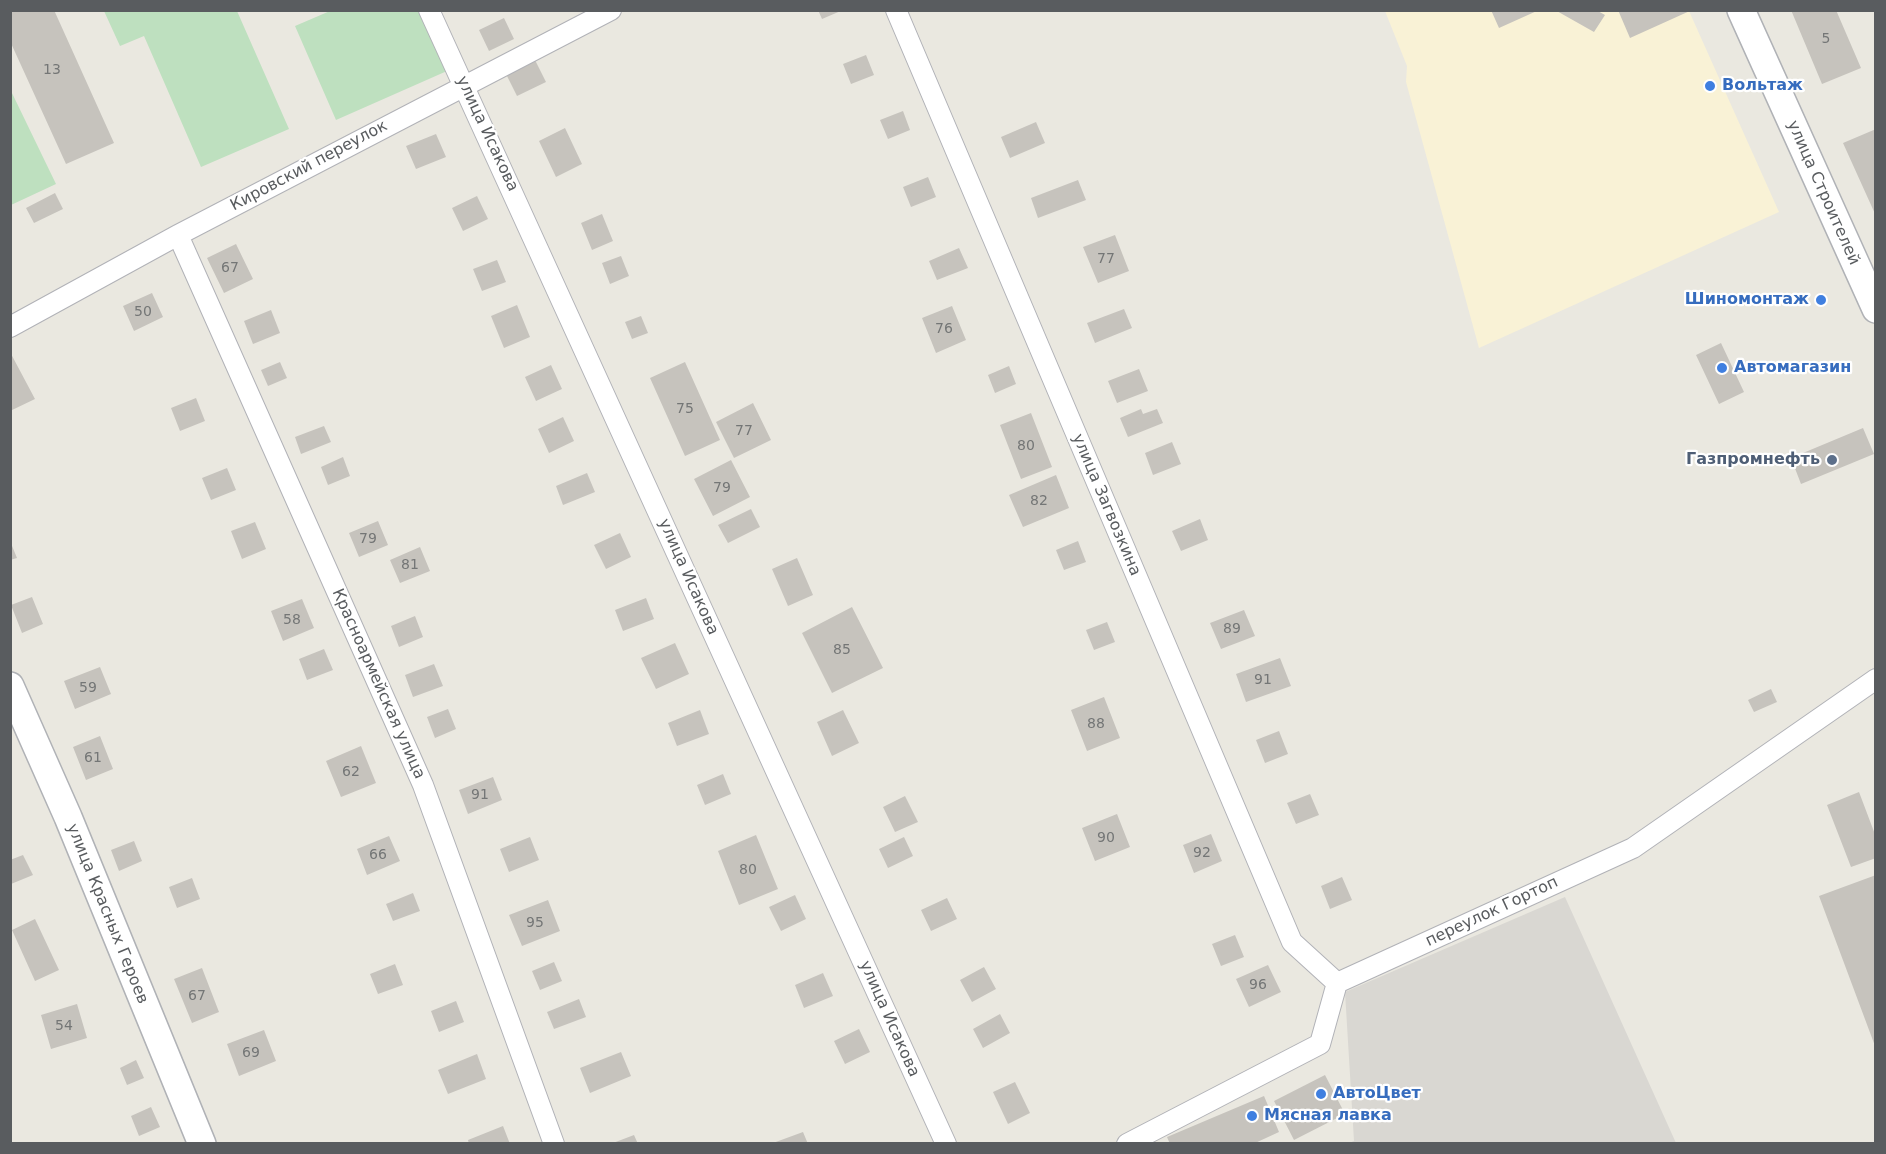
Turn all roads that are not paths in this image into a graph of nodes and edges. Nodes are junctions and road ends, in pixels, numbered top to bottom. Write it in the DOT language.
graph roads {
  1 [pos="429,10"];
  2 [pos="610,10"];
  3 [pos="896,10"];
  4 [pos="1741,10"];
  5 [pos="465,86"];
  6 [pos="177,235"];
  7 [pos="1874,299"];
  8 [pos="10,327"];
  9 [pos="1875,679"];
  10 [pos="10,686"];
  11 [pos="1337,983"];
  12 [pos="202,1143"];
  13 [pos="554,1143"];
  14 [pos="946,1143"];
  15 [pos="1127,1143"];
  1 -- 5 [label="street, улица Исакова"];
  2 -- 5 [label="street, Кировский переулок"];
  3 -- 11 [label="street, улица Загвозкина"];
  4 -- 7 [label="main road, улица Строителей"];
  5 -- 6 [label="street, Кировский переулок"];
  5 -- 14 [label="street, улица Исакова"];
  6 -- 8 [label="street, Кировский переулок"];
  6 -- 13 [label="street, Красноармейская улица"];
  9 -- 11 [label="street, переулок Гортоп"];
  10 -- 12 [label="main road, улица Красных Героев"];
  11 -- 15 [label="street"];
}
